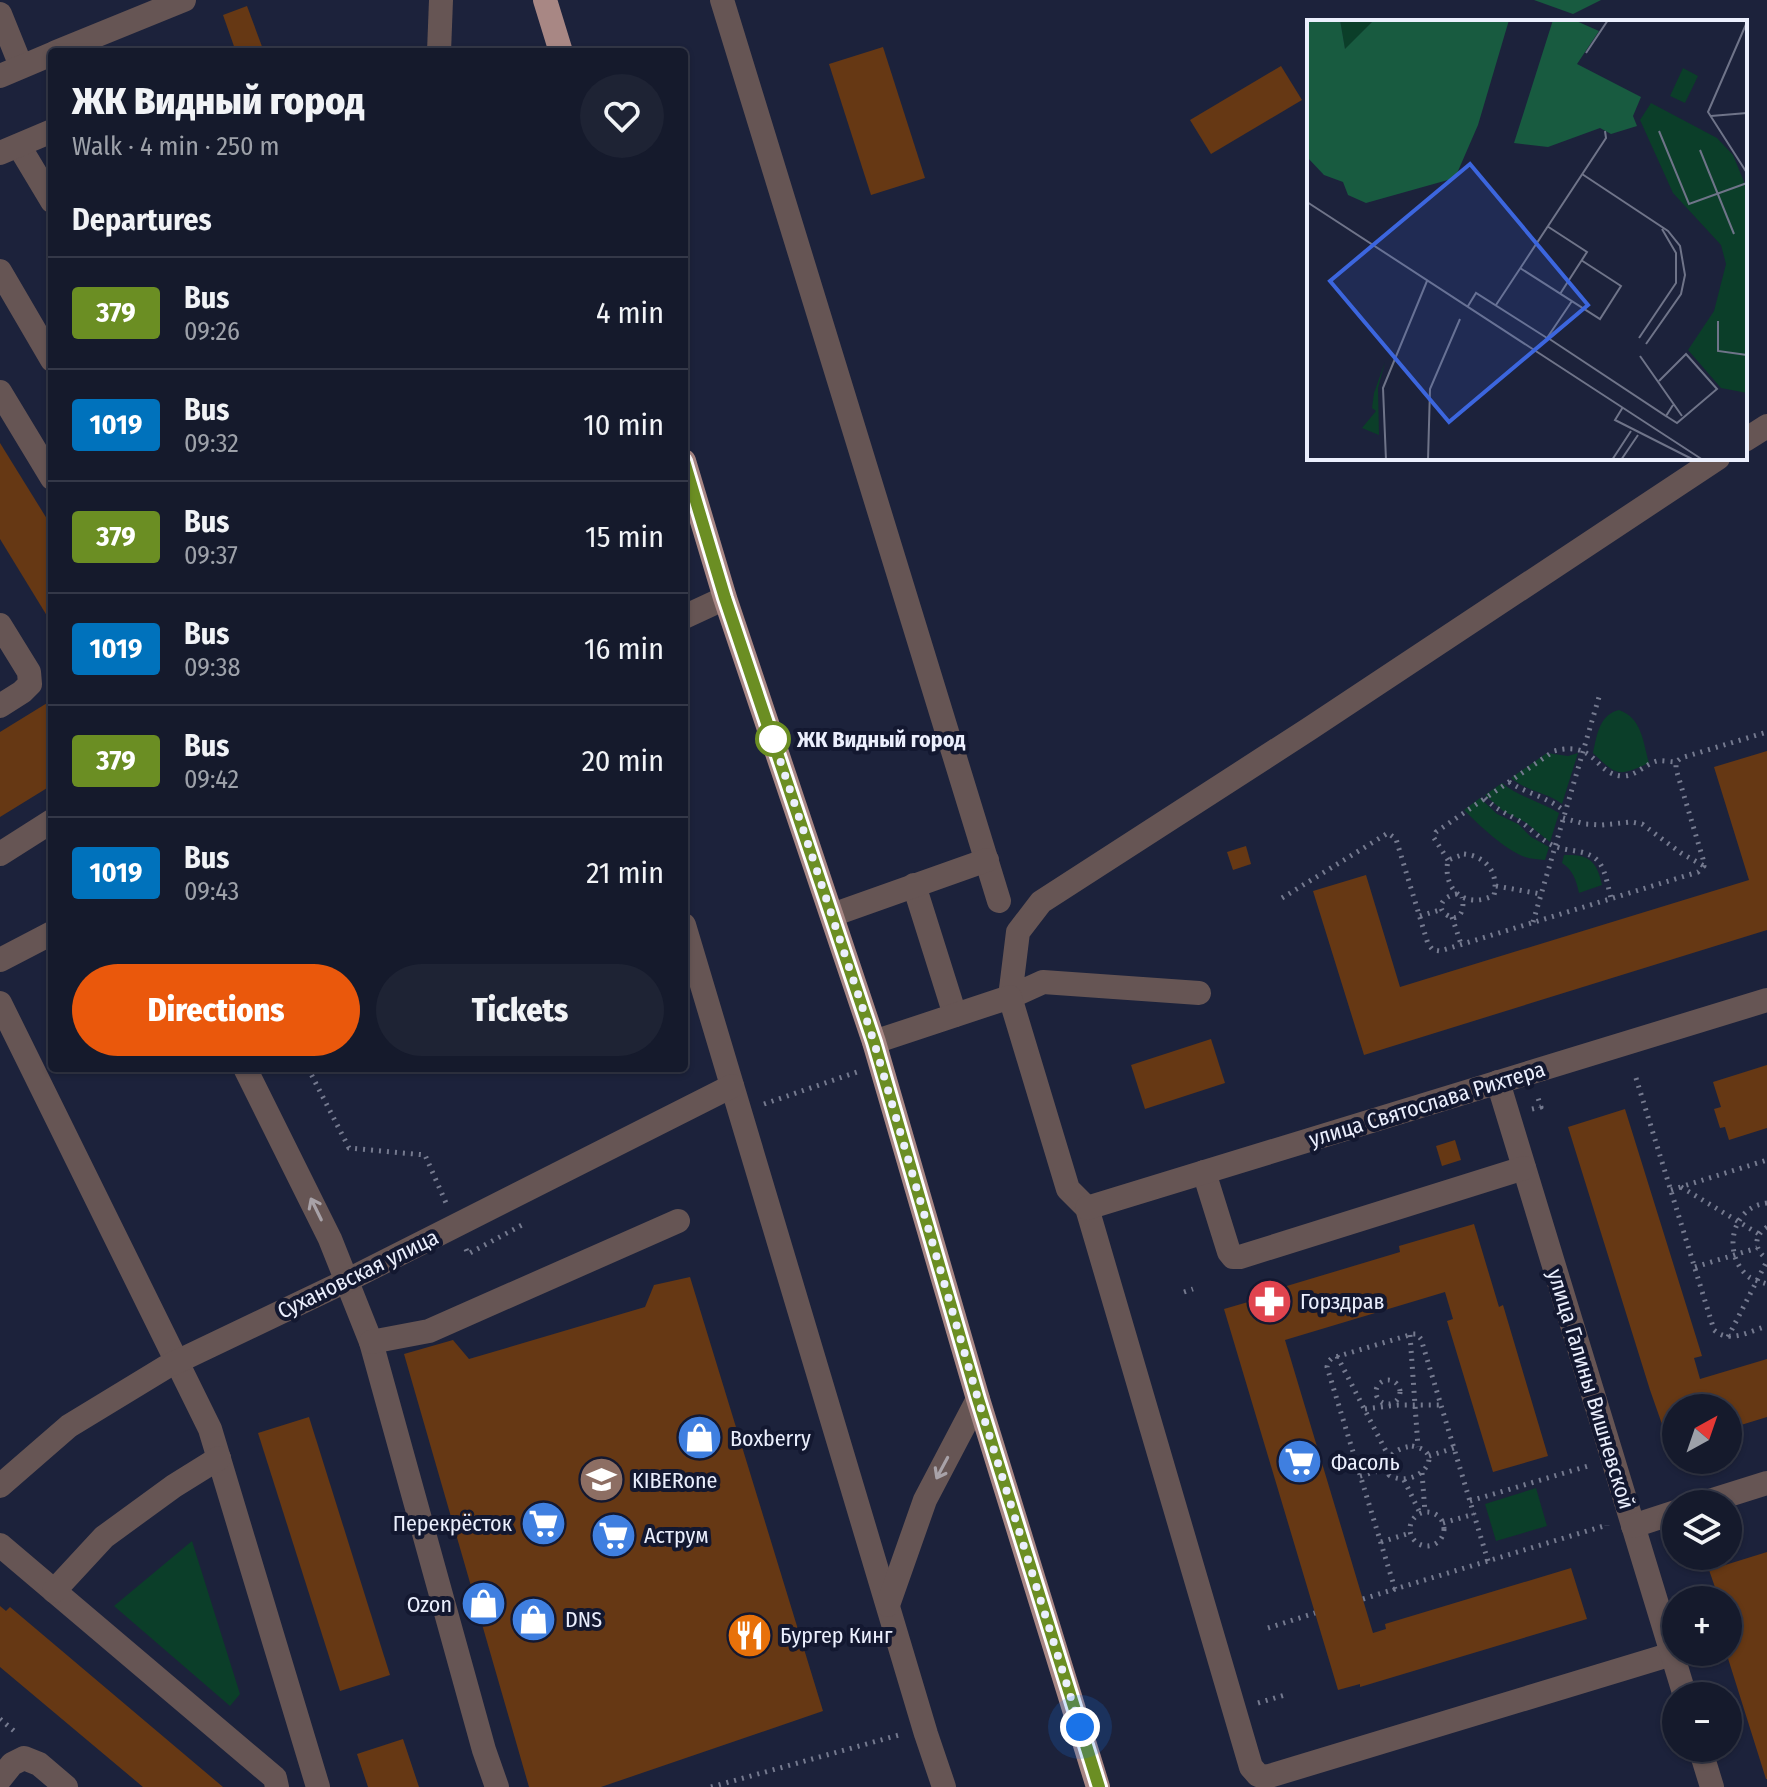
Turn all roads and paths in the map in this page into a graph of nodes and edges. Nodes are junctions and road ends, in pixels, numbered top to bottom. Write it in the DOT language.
graph roads {
  1 [pos="184,0"];
  2 [pos="441,0"];
  3 [pos="545,0"];
  4 [pos="722,0"];
  5 [pos="0,14"];
  6 [pos="66,48"];
  7 [pos="439,48"];
  8 [pos="560,48"];
  9 [pos="48,56"];
  10 [pos="11,71"];
  11 [pos="48,133"];
  12 [pos="9,149"];
  13 [pos="48,196"];
  14 [pos="0,271"];
  15 [pos="48,353"];
  16 [pos="0,392"];
  17 [pos="1767,426"];
  18 [pos="1747,439"];
  19 [pos="1715,460"];
  20 [pos="48,471"];
  21 [pos="688,474"];
  22 [pos="725,598"];
  23 [pos="688,615"];
  24 [pos="0,625"];
  25 [pos="1599,697"];
  26 [pos="0,706"];
  27 [pos="1767,732"];
  28 [pos="1583,751"];
  29 [pos="1676,762"];
  30 [pos="1509,782"];
  31 [pos="1485,798"];
  32 [pos="1564,815"];
  33 [pos="48,824"];
  34 [pos="1555,847"];
  35 [pos="0,854"];
  36 [pos="987,860"];
  37 [pos="1448,860"];
  38 [pos="1704,866"];
  39 [pos="914,885"];
  40 [pos="1496,886"];
  41 [pos="1541,894"];
  42 [pos="1460,896"];
  43 [pos="1282,898"];
  44 [pos="1611,898"];
  45 [pos="999,901"];
  46 [pos="1443,909"];
  47 [pos="832,915"];
  48 [pos="1420,916"];
  49 [pos="1452,917"];
  50 [pos="1533,923"];
  51 [pos="48,935"];
  52 [pos="688,938"];
  53 [pos="1461,944"];
  54 [pos="48,953"];
  55 [pos="2,959"];
  56 [pos="1199,993"];
  57 [pos="1010,997"];
  58 [pos="1767,1000"];
  59 [pos="0,1003"];
  60 [pos="955,1015"];
  61 [pos="877,1053"];
  62 [pos="247,1072"];
  63 [pos="310,1072"];
  64 [pos="1636,1078"];
  65 [pos="1498,1082"];
  66 [pos="732,1086"];
  67 [pos="740,1112"];
  68 [pos="1767,1160"];
  69 [pos="1524,1168"];
  70 [pos="1204,1172"];
  71 [pos="1681,1186"];
  72 [pos="1671,1190"];
  73 [pos="1767,1203"];
  74 [pos="1087,1208"];
  75 [pos="678,1221"];
  76 [pos="1739,1222"];
  77 [pos="522,1224"];
  78 [pos="456,1226"];
  79 [pos="1767,1227"];
  80 [pos="1759,1234"];
  81 [pos="1757,1248"];
  82 [pos="1735,1255"];
  83 [pos="1767,1260"];
  84 [pos="1695,1267"];
  85 [pos="1757,1280"];
  86 [pos="346,1281"];
  87 [pos="1767,1284"];
  88 [pos="1193,1289"];
  89 [pos="1184,1292"];
  90 [pos="1767,1326"];
  91 [pos="1410,1335"];
  92 [pos="1728,1338"];
  93 [pos="371,1342"];
  94 [pos="1337,1356"];
  95 [pos="177,1361"];
  96 [pos="978,1399"];
  97 [pos="1392,1405"];
  98 [pos="1415,1405"];
  99 [pos="1441,1405"];
  100 [pos="1365,1409"];
  101 [pos="1418,1447"];
  102 [pos="1454,1448"];
  103 [pos="1429,1456"];
  104 [pos="1389,1457"];
  105 [pos="219,1458"];
  106 [pos="1588,1466"];
  107 [pos="1386,1469"];
  108 [pos="1422,1473"];
  109 [pos="1360,1476"];
  110 [pos="1404,1480"];
  111 [pos="1767,1483"];
  112 [pos="0,1486"];
  113 [pos="1742,1491"];
  114 [pos="1470,1501"];
  115 [pos="1422,1513"];
  116 [pos="1474,1514"];
  117 [pos="1662,1517"];
  118 [pos="1443,1523"];
  119 [pos="1607,1525"];
  120 [pos="1633,1526"];
  121 [pos="1410,1533"];
  122 [pos="1381,1542"];
  123 [pos="3,1555"];
  124 [pos="1488,1561"];
  125 [pos="1395,1589"];
  126 [pos="54,1591"];
  127 [pos="1363,1599"];
  128 [pos="888,1605"];
  129 [pos="1315,1613"];
  130 [pos="1662,1621"];
  131 [pos="1268,1628"];
  132 [pos="1662,1657"];
  133 [pos="910,1731"];
  134 [pos="1704,1762"];
  135 [pos="0,1779"];
  136 [pos="316,1780"];
  137 [pos="1268,1782"];
  138 [pos="276,1783"];
  139 [pos="66,1787"];
  140 [pos="497,1787"];
  141 [pos="711,1787"];
  142 [pos="944,1787"];
  143 [pos="1098,1787"];
  144 [pos="1712,1787"];
  1 -- 6 [label="street"];
  2 -- 7 [label="street"];
  3 -- 8 [label="main road"];
  4 -- 36 [label="street"];
  5 -- 10 [label="street"];
  9 -- 10 [label="street"];
  11 -- 12 [label="street"];
  12 -- 13 [label="street"];
  14 -- 15 [label="street"];
  16 -- 20 [label="street"];
  17 -- 18 [label="street"];
  19 -- 57 [label="street"];
  21 -- 22 [label="main road"];
  22 -- 23 [label="street"];
  22 -- 47 [label="main road"];
  24 -- 26 [label="street"];
  25 -- 28 [label="path"];
  27 -- 29 [label="path"];
  28 -- 29 [label="path"];
  28 -- 30 [label="path"];
  28 -- 32 [label="path"];
  29 -- 38 [label="path"];
  30 -- 31 [label="path"];
  30 -- 32 [label="path"];
  31 -- 34 [label="path"];
  31 -- 37 [label="path"];
  32 -- 34 [label="path"];
  32 -- 38 [label="path"];
  33 -- 35 [label="street"];
  34 -- 41 [label="path"];
  34 -- 44 [label="path"];
  36 -- 39 [label="street"];
  36 -- 45 [label="street"];
  37 -- 40 [label="path"];
  37 -- 42 [label="path"];
  38 -- 44 [label="path"];
  39 -- 47 [label="street"];
  39 -- 60 [label="street"];
  40 -- 41 [label="path"];
  40 -- 42 [label="path"];
  41 -- 50 [label="path"];
  42 -- 46 [label="path"];
  42 -- 49 [label="path"];
  43 -- 48 [label="path"];
  44 -- 50 [label="path"];
  46 -- 48 [label="path"];
  46 -- 49 [label="path"];
  47 -- 61 [label="main road"];
  48 -- 53 [label="path"];
  49 -- 53 [label="path"];
  50 -- 53 [label="path"];
  51 -- 55 [label="street"];
  52 -- 66 [label="street"];
  54 -- 55 [label="street"];
  56 -- 57 [label="street"];
  57 -- 60 [label="street"];
  57 -- 74 [label="street"];
  58 -- 65 [label="street, улица Святослава Рихтера"];
  59 -- 95 [label="street"];
  60 -- 61 [label="street"];
  61 -- 67 [label="path"];
  61 -- 96 [label="main road"];
  86 -- 62 [label="street, one-way"];
  63 -- 78 [label="path"];
  64 -- 72 [label="path"];
  65 -- 69 [label="street, улица Галины Вишневской"];
  65 -- 70 [label="street, улица Святослава Рихтера"];
  66 -- 67 [label="street"];
  66 -- 78 [label="street, Сухановская улица"];
  67 -- 128 [label="street"];
  68 -- 71 [label="path"];
  69 -- 70 [label="street"];
  69 -- 120 [label="street, улица Галины Вишневской"];
  70 -- 74 [label="street, улица Святослава Рихтера"];
  71 -- 72 [label="path"];
  71 -- 76 [label="path"];
  72 -- 84 [label="path"];
  73 -- 76 [label="path"];
  74 -- 137 [label="street"];
  75 -- 93 [label="street"];
  76 -- 80 [label="path"];
  76 -- 82 [label="path"];
  77 -- 78 [label="path"];
  78 -- 86 [label="street, Сухановская улица"];
  79 -- 80 [label="path"];
  80 -- 81 [label="path"];
  81 -- 82 [label="path"];
  81 -- 83 [label="path"];
  82 -- 84 [label="path"];
  82 -- 85 [label="path"];
  83 -- 85 [label="path"];
  84 -- 92 [label="path"];
  85 -- 87 [label="path"];
  85 -- 92 [label="path"];
  86 -- 93 [label="street"];
  86 -- 95 [label="street, Сухановская улица"];
  88 -- 89 [label="path"];
  90 -- 92 [label="path"];
  91 -- 94 [label="path"];
  91 -- 98 [label="path"];
  91 -- 99 [label="path"];
  93 -- 140 [label="street"];
  94 -- 100 [label="path"];
  94 -- 109 [label="path"];
  95 -- 105 [label="street"];
  95 -- 112 [label="street, Сухановская улица"];
  96 -- 128 [label="street, one-way"];
  96 -- 143 [label="main road"];
  97 -- 97 [label="path"];
  97 -- 98 [label="path"];
  97 -- 100 [label="path"];
  98 -- 99 [label="path"];
  98 -- 101 [label="path"];
  99 -- 102 [label="path"];
  100 -- 104 [label="path"];
  101 -- 103 [label="path"];
  101 -- 104 [label="path"];
  102 -- 103 [label="path"];
  102 -- 114 [label="path"];
  103 -- 108 [label="path"];
  104 -- 107 [label="path"];
  105 -- 126 [label="street"];
  105 -- 136 [label="street"];
  106 -- 114 [label="path"];
  107 -- 109 [label="path"];
  107 -- 110 [label="path"];
  108 -- 110 [label="path"];
  108 -- 115 [label="path"];
  109 -- 122 [label="path"];
  110 -- 115 [label="path"];
  111 -- 113 [label="street"];
  114 -- 116 [label="path"];
  115 -- 118 [label="path"];
  115 -- 121 [label="path"];
  116 -- 118 [label="path"];
  116 -- 124 [label="path"];
  117 -- 120 [label="street"];
  118 -- 121 [label="path"];
  119 -- 124 [label="path"];
  120 -- 130 [label="street, улица Галины Вишневской"];
  121 -- 122 [label="path"];
  122 -- 125 [label="path"];
  123 -- 126 [label="street"];
  124 -- 125 [label="path"];
  125 -- 127 [label="path"];
  126 -- 138 [label="street"];
  128 -- 142 [label="street"];
  129 -- 131 [label="path"];
  132 -- 137 [label="street"];
  133 -- 141 [label="path"];
  134 -- 144 [label="street"];
  135 -- 139 [label="street"];
  136 -- 138 [label="street"];
}
